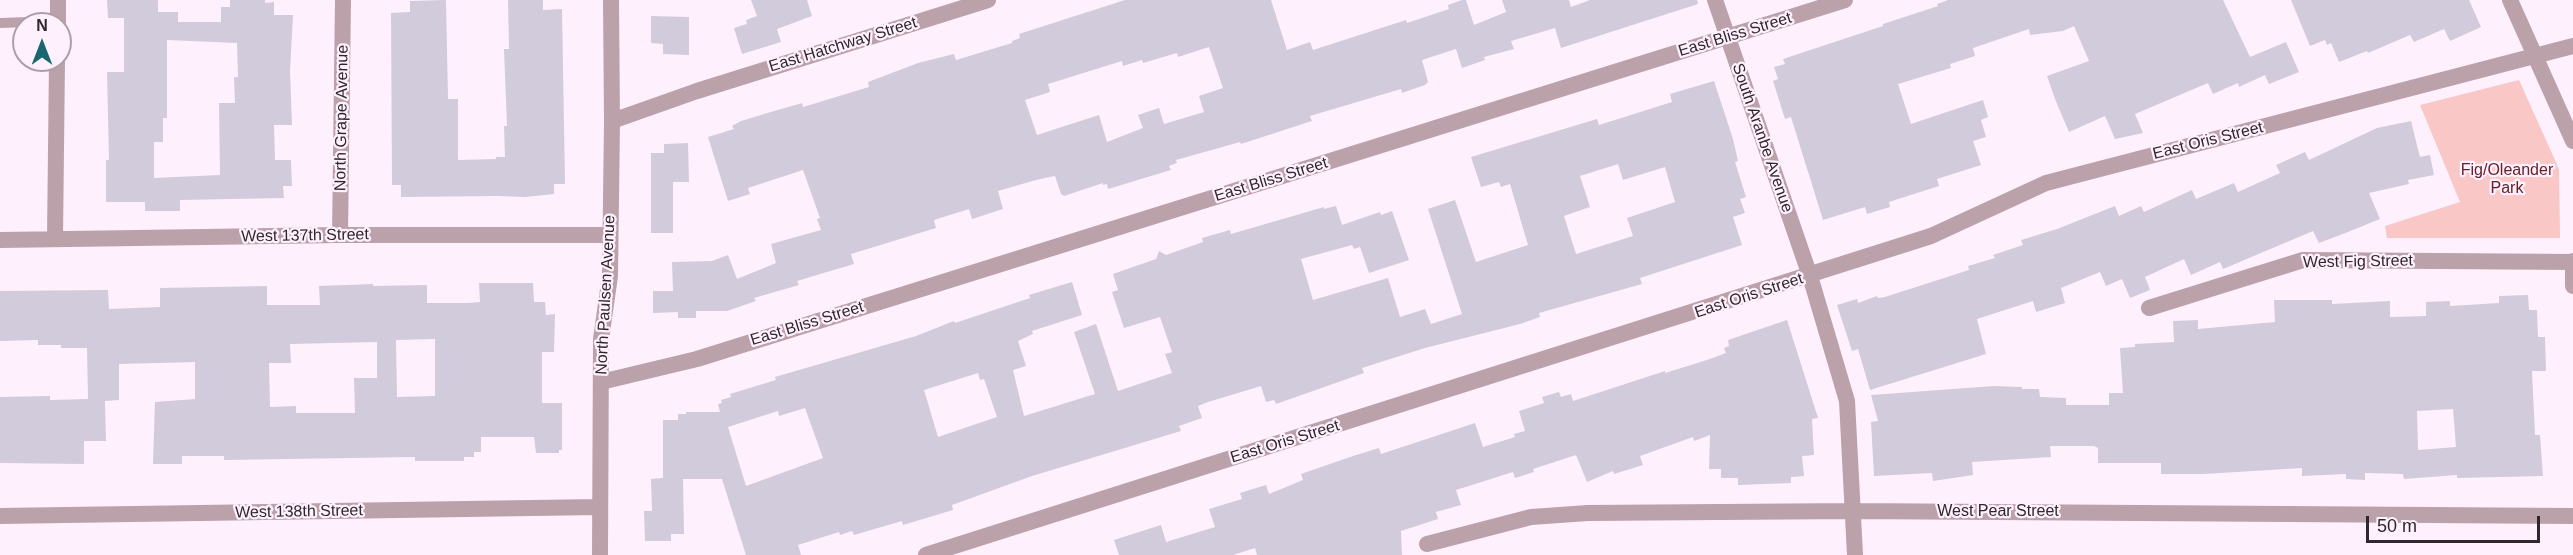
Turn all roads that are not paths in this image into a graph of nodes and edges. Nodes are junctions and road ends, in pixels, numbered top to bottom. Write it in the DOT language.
graph roads {
  1 [pos="343,0"];
  2 [pos="611,0"];
  3 [pos="988,0"];
  4 [pos="1715,0"];
  5 [pos="1845,0"];
  6 [pos="2510,0"];
  7 [pos="1727,37"];
  8 [pos="2573,46"];
  9 [pos="2535,55"];
  10 [pos="57,72"];
  11 [pos="612,121"];
  12 [pos="2573,141"];
  13 [pos="340,235"];
  14 [pos="610,235"];
  15 [pos="55,239"];
  16 [pos="0,240"];
  17 [pos="2573,262"];
  18 [pos="1810,276"];
  19 [pos="2573,286"];
  20 [pos="2150,308"];
  21 [pos="601,382"];
  22 [pos="599,507"];
  23 [pos="1852,511"];
  24 [pos="0,516"];
  25 [pos="2573,516"];
  26 [pos="1427,544"];
  27 [pos="600,555"];
  28 [pos="926,555"];
  29 [pos="1854,555"];
  1 -- 13 [label="street, North Grape Avenue"];
  2 -- 11 [label="street, North Paulsen Avenue"];
  3 -- 11 [label="street, East Hatchway Street"];
  4 -- 7 [label="street, South Aranbe Avenue"];
  5 -- 7 [label="street, East Bliss Street"];
  6 -- 9 [label="street"];
  7 -- 18 [label="street, South Aranbe Avenue"];
  7 -- 21 [label="street, East Bliss Street"];
  8 -- 9 [label="street, East Oris Street"];
  9 -- 12 [label="street"];
  9 -- 18 [label="street, East Oris Street"];
  10 -- 15 [label="street"];
  11 -- 14 [label="street, North Paulsen Avenue"];
  13 -- 14 [label="street, West 137th Street"];
  13 -- 15 [label="street, West 137th Street"];
  14 -- 21 [label="street, North Paulsen Avenue"];
  15 -- 16 [label="street, West 137th Street"];
  17 -- 19 [label="street"];
  17 -- 20 [label="street, West Fig Street"];
  18 -- 23 [label="street, South Aranbe Avenue"];
  18 -- 28 [label="street, East Oris Street"];
  21 -- 22 [label="street, North Paulsen Avenue"];
  22 -- 24 [label="street, West 138th Street"];
  22 -- 27 [label="street, North Paulsen Avenue"];
  23 -- 25 [label="street, West Pear Street"];
  23 -- 26 [label="street, West Pear Street"];
  23 -- 29 [label="street, South Aranbe Avenue"];
}
